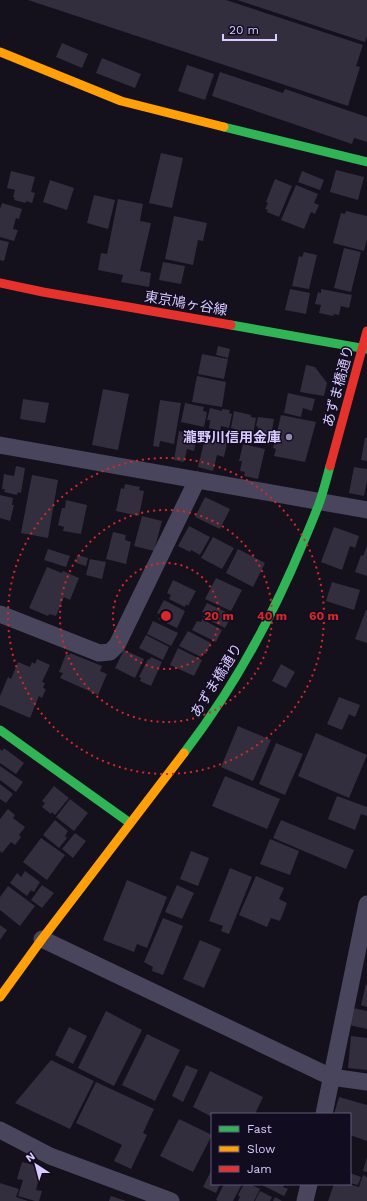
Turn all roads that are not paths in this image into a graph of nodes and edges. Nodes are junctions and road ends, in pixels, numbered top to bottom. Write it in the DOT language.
graph roads {
  1 [pos="0,52"];
  2 [pos="367,162"];
  3 [pos="0,283"];
  4 [pos="367,332"];
  5 [pos="365,349"];
  6 [pos="0,445"];
  7 [pos="197,480"];
  8 [pos="320,501"];
  9 [pos="367,510"];
  10 [pos="0,614"];
  11 [pos="0,731"];
  12 [pos="130,823"];
  13 [pos="367,904"];
  14 [pos="42,939"];
  15 [pos="0,997"];
  16 [pos="331,1077"];
  17 [pos="367,1082"];
  18 [pos="324,1113"];
  19 [pos="0,1130"];
  20 [pos="309,1185"];
  21 [pos="171,1201"];
  22 [pos="305,1201"];
  1 -- 2 [label="street"];
  3 -- 5 [label="street, 東京鳩ヶ谷線"];
  4 -- 5 [label="street, あずま橋通り"];
  5 -- 8 [label="street, あずま橋通り"];
  6 -- 7 [label="street"];
  7 -- 8 [label="street"];
  7 -- 10 [label="street"];
  8 -- 9 [label="street"];
  8 -- 12 [label="street, あずま橋通り"];
  11 -- 12 [label="street"];
  12 -- 14 [label="street, あずま橋通り"];
  13 -- 16 [label="street"];
  14 -- 15 [label="street, あずま橋通り"];
  14 -- 16 [label="street"];
  16 -- 17 [label="street"];
  16 -- 18 [label="street"];
  19 -- 21 [label="street"];
  20 -- 22 [label="street"];
}
